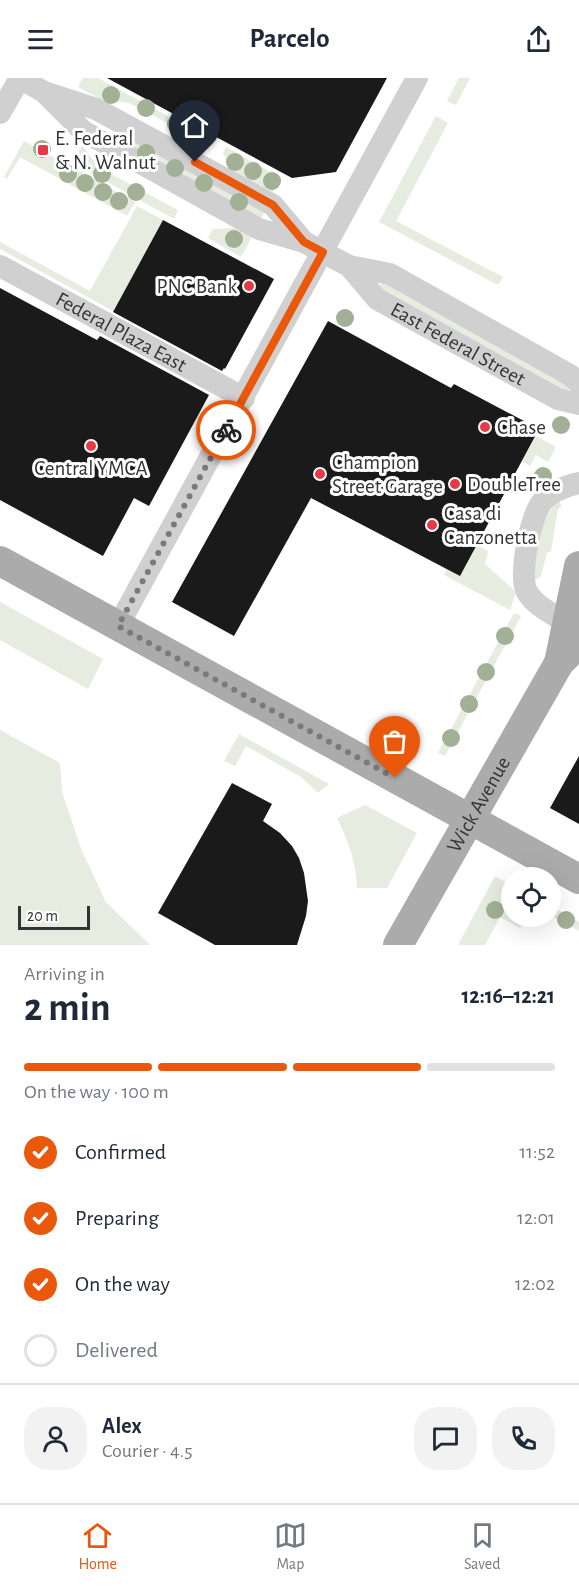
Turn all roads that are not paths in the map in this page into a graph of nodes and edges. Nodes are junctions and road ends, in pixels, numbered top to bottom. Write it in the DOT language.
graph roads {
  1 [pos="20,78"];
  2 [pos="417,78"];
  3 [pos="0,113"];
  4 [pos="314,247"];
  5 [pos="0,266"];
  6 [pos="349,266"];
  7 [pos="579,383"];
  8 [pos="244,398"];
  9 [pos="579,404"];
  10 [pos="579,483"];
  11 [pos="0,561"];
  12 [pos="579,566"];
  13 [pos="118,626"];
  14 [pos="568,643"];
  15 [pos="470,819"];
  16 [pos="579,879"];
  17 [pos="398,945"];
  1 -- 3 [label="street"];
  1 -- 4 [label="street, East Federal Street"];
  2 -- 4 [label="street"];
  4 -- 6 [label="street, East Federal Street"];
  4 -- 8 [label="street"];
  5 -- 8 [label="street, Federal Plaza East"];
  6 -- 7 [label="street, East Federal Street"];
  6 -- 9 [label="street, East Federal Street"];
  8 -- 13 [label="street"];
  10 -- 14 [label="street"];
  11 -- 13 [label="main road"];
  12 -- 14 [label="main road, Wick Avenue"];
  13 -- 15 [label="main road"];
  14 -- 15 [label="main road, Wick Avenue"];
  15 -- 16 [label="main road"];
  15 -- 17 [label="main road, Wick Avenue"];
}
